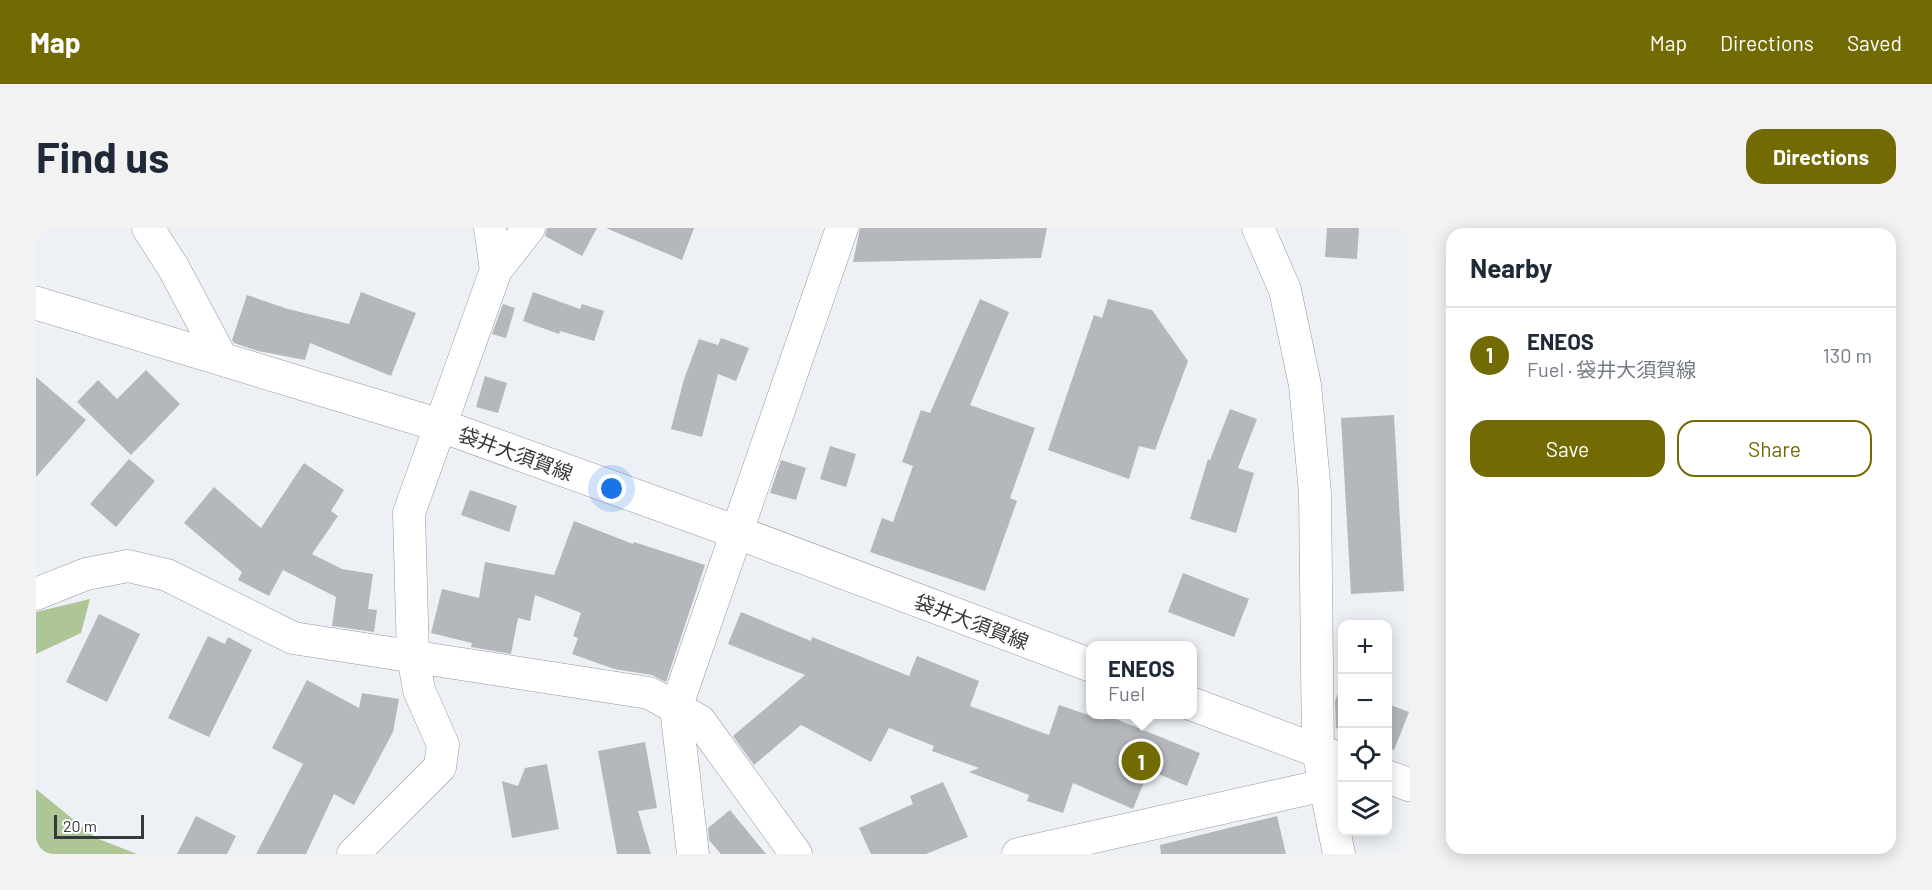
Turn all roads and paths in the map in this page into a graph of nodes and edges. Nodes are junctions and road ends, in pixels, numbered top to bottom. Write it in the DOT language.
graph roads {
  1 [pos="148,228"];
  2 [pos="490,228"];
  3 [pos="529,228"];
  4 [pos="842,228"];
  5 [pos="1258,228"];
  6 [pos="496,270"];
  7 [pos="36,303"];
  8 [pos="222,359"];
  9 [pos="439,425"];
  10 [pos="736,532"];
  11 [pos="36,594"];
  12 [pos="413,656"];
  13 [pos="1086,663"];
  14 [pos="1197,706"];
  15 [pos="676,708"];
  16 [pos="1329,765"];
  17 [pos="1392,778"];
  18 [pos="1410,785"];
  19 [pos="353,854"];
  20 [pos="693,854"];
  21 [pos="796,854"];
  22 [pos="1018,854"];
  23 [pos="1339,854"];
  1 -- 8 [label="street"];
  2 -- 6 [label="street"];
  3 -- 6 [label="street"];
  4 -- 10 [label="street"];
  5 -- 16 [label="street"];
  6 -- 9 [label="street"];
  7 -- 8 [label="main road, 袋井大須賀線"];
  8 -- 9 [label="main road, 袋井大須賀線"];
  9 -- 10 [label="main road, 袋井大須賀線"];
  9 -- 12 [label="street"];
  10 -- 13 [label="main road, 袋井大須賀線"];
  10 -- 15 [label="street"];
  11 -- 12 [label="street"];
  12 -- 15 [label="street"];
  12 -- 19 [label="street"];
  14 -- 16 [label="main road"];
  15 -- 20 [label="street"];
  15 -- 21 [label="street"];
  16 -- 22 [label="street"];
  16 -- 23 [label="street"];
  17 -- 18 [label="main road"];
}
